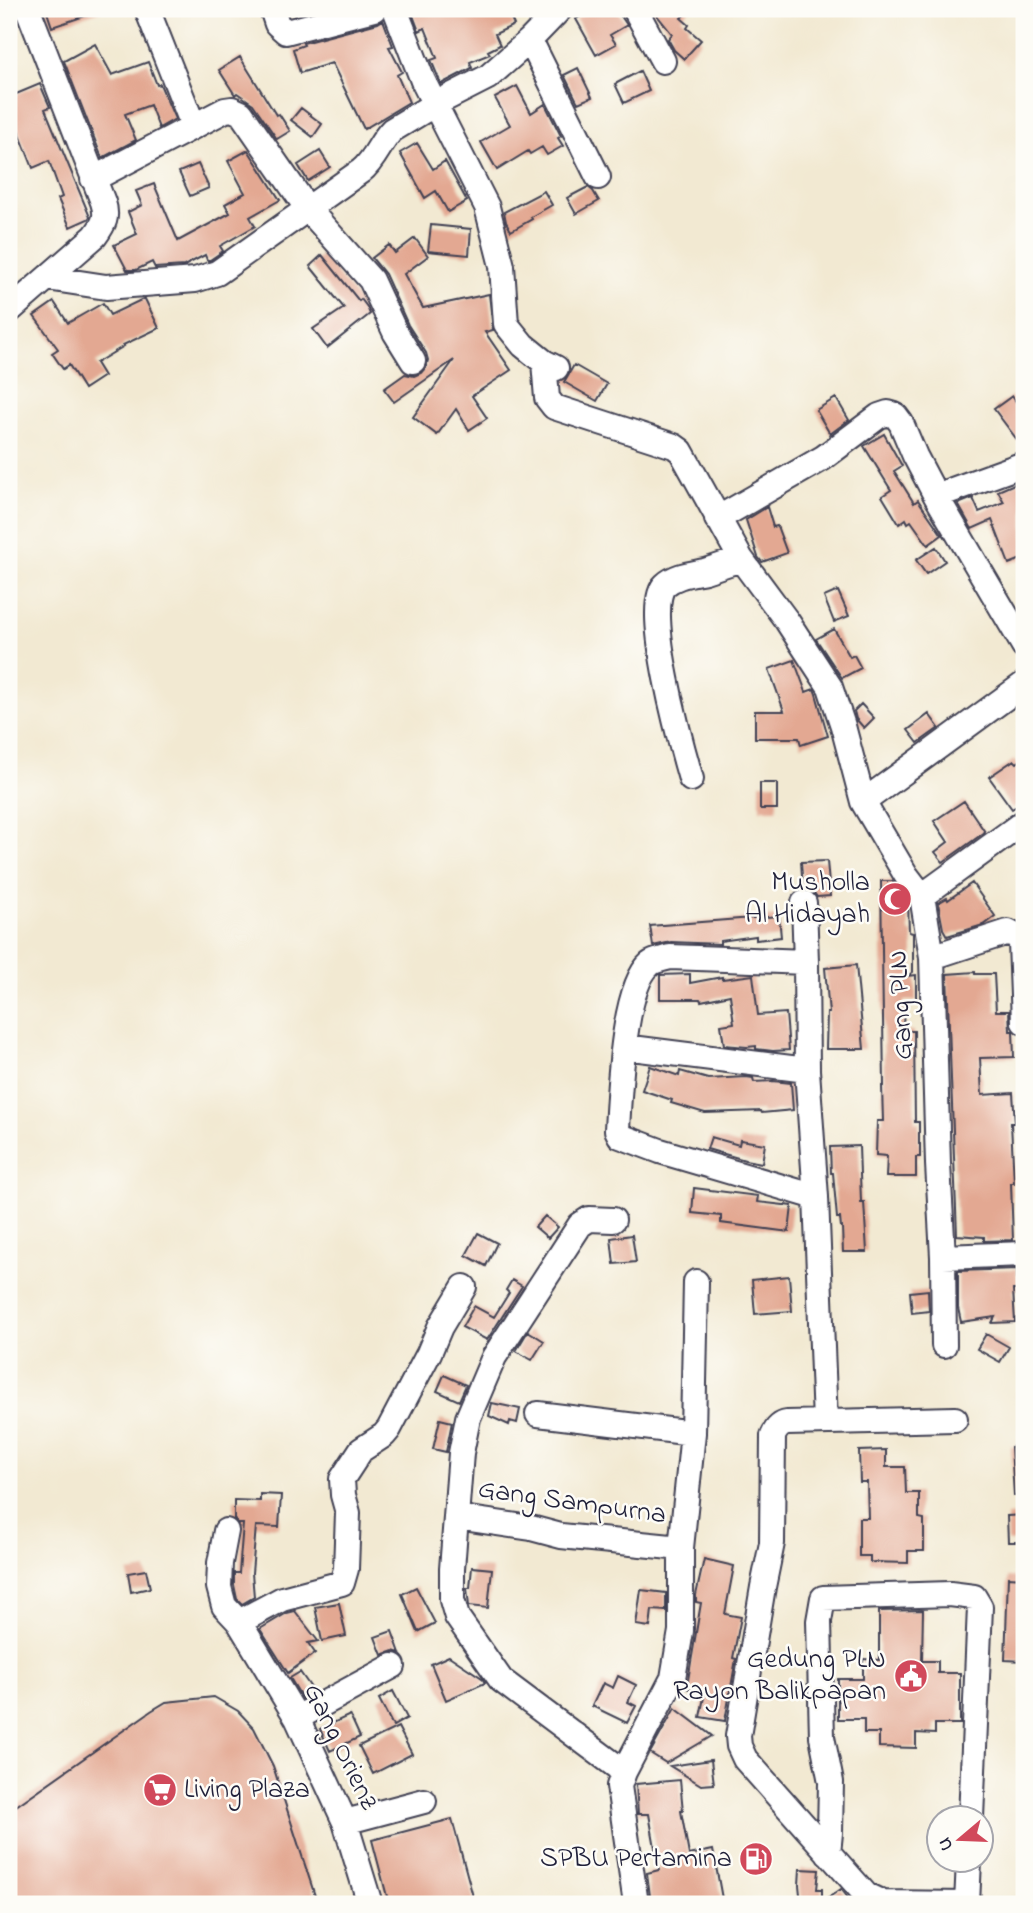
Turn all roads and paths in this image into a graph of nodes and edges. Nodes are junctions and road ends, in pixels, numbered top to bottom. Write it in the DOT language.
graph roads {
  1 [pos="28,9"];
  2 [pos="147,9"];
  3 [pos="374,9"];
  4 [pos="395,9"];
  5 [pos="560,9"];
  6 [pos="635,9"];
  7 [pos="277,19"];
  8 [pos="530,40"];
  9 [pos="663,61"];
  10 [pos="435,104"];
  11 [pos="193,125"];
  12 [pos="598,177"];
  13 [pos="93,179"];
  14 [pos="307,208"];
  15 [pos="47,278"];
  16 [pos="9,311"];
  17 [pos="413,360"];
  18 [pos="1024,464"];
  19 [pos="936,496"];
  20 [pos="717,519"];
  21 [pos="741,559"];
  22 [pos="1024,646"];
  23 [pos="1024,684"];
  24 [pos="691,779"];
  25 [pos="863,802"];
  26 [pos="1024,822"];
  27 [pos="922,896"];
  28 [pos="804,903"];
  29 [pos="932,957"];
  30 [pos="806,962"];
  31 [pos="1024,1022"];
  32 [pos="624,1047"];
  33 [pos="807,1070"];
  34 [pos="816,1197"];
  35 [pos="613,1220"];
  36 [pos="1024,1254"];
  37 [pos="943,1257"];
  38 [pos="696,1282"];
  39 [pos="464,1287"];
  40 [pos="944,1345"];
  41 [pos="538,1414"];
  42 [pos="955,1419"];
  43 [pos="825,1422"];
  44 [pos="693,1433"];
  45 [pos="456,1517"];
  46 [pos="226,1531"];
  47 [pos="681,1548"];
  48 [pos="239,1622"];
  49 [pos="393,1666"];
  50 [pos="297,1718"];
  51 [pos="624,1772"];
  52 [pos="424,1801"];
  53 [pos="972,1804"];
  54 [pos="345,1822"];
  55 [pos="828,1853"];
  56 [pos="968,1874"];
  57 [pos="370,1904"];
  58 [pos="636,1904"];
  59 [pos="967,1904"];
  1 -- 13 [label="street"];
  2 -- 11 [label="street"];
  3 -- 7 [label="street"];
  4 -- 10 [label="street"];
  5 -- 8 [label="street"];
  6 -- 9 [label="street"];
  8 -- 10 [label="street"];
  8 -- 12 [label="street"];
  10 -- 14 [label="street"];
  10 -- 20 [label="street, Gang PLN"];
  11 -- 13 [label="street"];
  11 -- 14 [label="street"];
  13 -- 15 [label="street"];
  14 -- 15 [label="street"];
  14 -- 17 [label="street"];
  15 -- 16 [label="street"];
  18 -- 19 [label="street"];
  19 -- 20 [label="street"];
  19 -- 22 [label="street"];
  20 -- 21 [label="street, Gang PLN"];
  21 -- 24 [label="street"];
  21 -- 25 [label="street, Gang PLN"];
  23 -- 25 [label="street"];
  25 -- 27 [label="street, Gang PLN"];
  26 -- 27 [label="street"];
  27 -- 29 [label="street, Gang PLN"];
  28 -- 30 [label="street"];
  29 -- 31 [label="street"];
  29 -- 37 [label="street, Gang PLN"];
  30 -- 32 [label="street"];
  30 -- 33 [label="street"];
  32 -- 33 [label="street"];
  32 -- 34 [label="street"];
  33 -- 34 [label="street"];
  34 -- 43 [label="street"];
  35 -- 45 [label="street, Gang Sampurna"];
  36 -- 37 [label="street"];
  37 -- 40 [label="street, Gang PLN"];
  38 -- 44 [label="street, Gang Sampurna"];
  39 -- 48 [label="street"];
  41 -- 44 [label="street"];
  42 -- 43 [label="street"];
  43 -- 55 [label="street"];
  44 -- 47 [label="street, Gang Sampurna"];
  45 -- 47 [label="street, Gang Sampurna"];
  45 -- 51 [label="street, Gang Sampurna"];
  46 -- 48 [label="street, Gang Orienz"];
  47 -- 51 [label="street, Gang Sampurna"];
  48 -- 50 [label="street, Gang Orienz"];
  49 -- 50 [label="street"];
  50 -- 54 [label="street, Gang Orienz"];
  51 -- 58 [label="street, Gang Sampurna"];
  52 -- 54 [label="street"];
  53 -- 55 [label="street"];
  54 -- 57 [label="street, Gang Orienz"];
  55 -- 59 [label="street"];
  56 -- 59 [label="street"];
}
